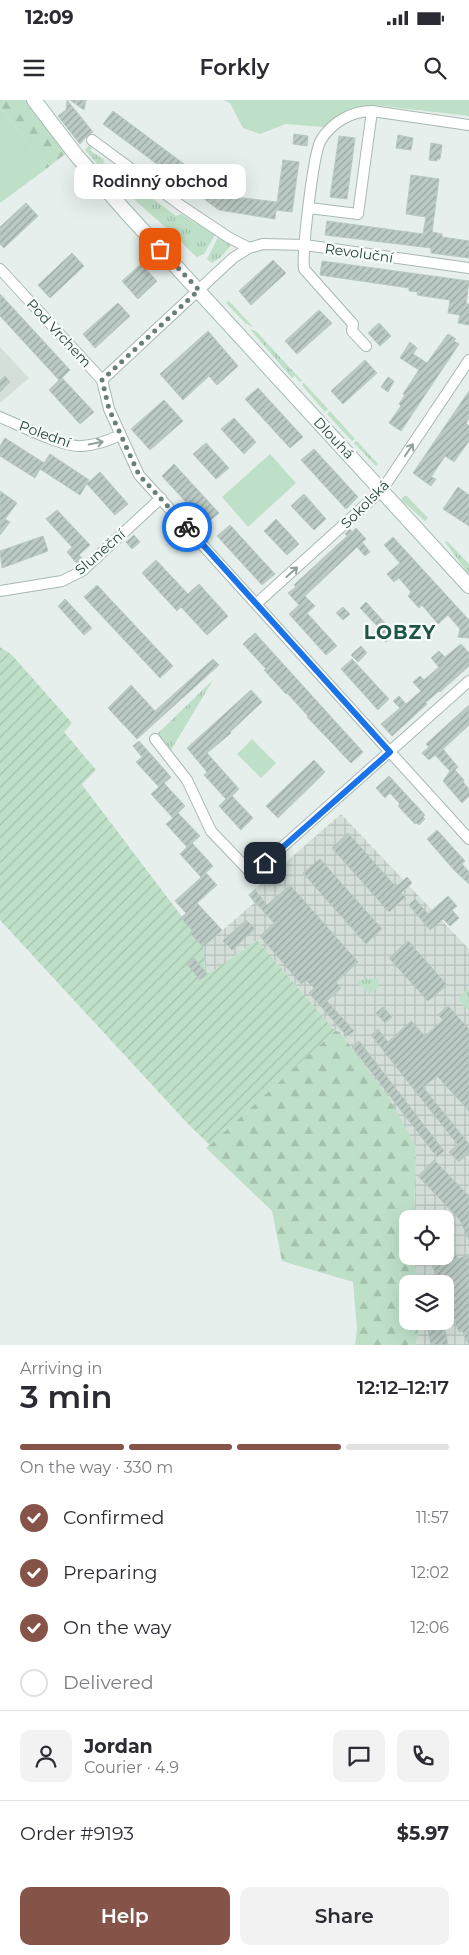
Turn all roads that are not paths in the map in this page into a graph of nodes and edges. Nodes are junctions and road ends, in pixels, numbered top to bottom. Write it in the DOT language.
graph roads {
  1 [pos="34,100"];
  2 [pos="372,111"];
  3 [pos="469,125"];
  4 [pos="92,140"];
  5 [pos="309,208"];
  6 [pos="305,245"];
  7 [pos="249,248"];
  8 [pos="469,268"];
  9 [pos="0,269"];
  10 [pos="199,290"];
  11 [pos="366,346"];
  12 [pos="469,360"];
  13 [pos="102,380"];
  14 [pos="0,417"];
  15 [pos="120,435"];
  16 [pos="382,490"];
  17 [pos="161,498"];
  18 [pos="469,586"];
  19 [pos="0,591"];
  20 [pos="256,604"];
  21 [pos="469,681"];
  22 [pos="155,739"];
  23 [pos="390,752"];
  24 [pos="469,838"];
  1 -- 10 [label="street"];
  2 -- 3 [label="street"];
  2 -- 5 [label="street"];
  2 -- 5 [label="street"];
  4 -- 7 [label="street"];
  5 -- 6 [label="street"];
  6 -- 7 [label="street, Revoluční"];
  6 -- 8 [label="street, Revoluční"];
  6 -- 11 [label="street"];
  7 -- 10 [label="street, Revoluční"];
  9 -- 13 [label="street, Pod Vrchem"];
  10 -- 13 [label="street, Revoluční"];
  10 -- 16 [label="street, Dlouhá"];
  16 -- 12 [label="street, Sokolská, one-way"];
  13 -- 15 [label="street, Pod Vrchem"];
  14 -- 15 [label="street, Polední, one-way"];
  15 -- 17 [label="street, Pod Vrchem"];
  16 -- 18 [label="street, Dlouhá"];
  20 -- 16 [label="street, Sokolská, one-way"];
  17 -- 19 [label="street, Sluneční"];
  17 -- 20 [label="street, Pod Vrchem"];
  20 -- 23 [label="street, Pod Vrchem"];
  21 -- 23 [label="street"];
  22 -- 23 [label="street"];
  23 -- 24 [label="street, Pod Vrchem"];
}
